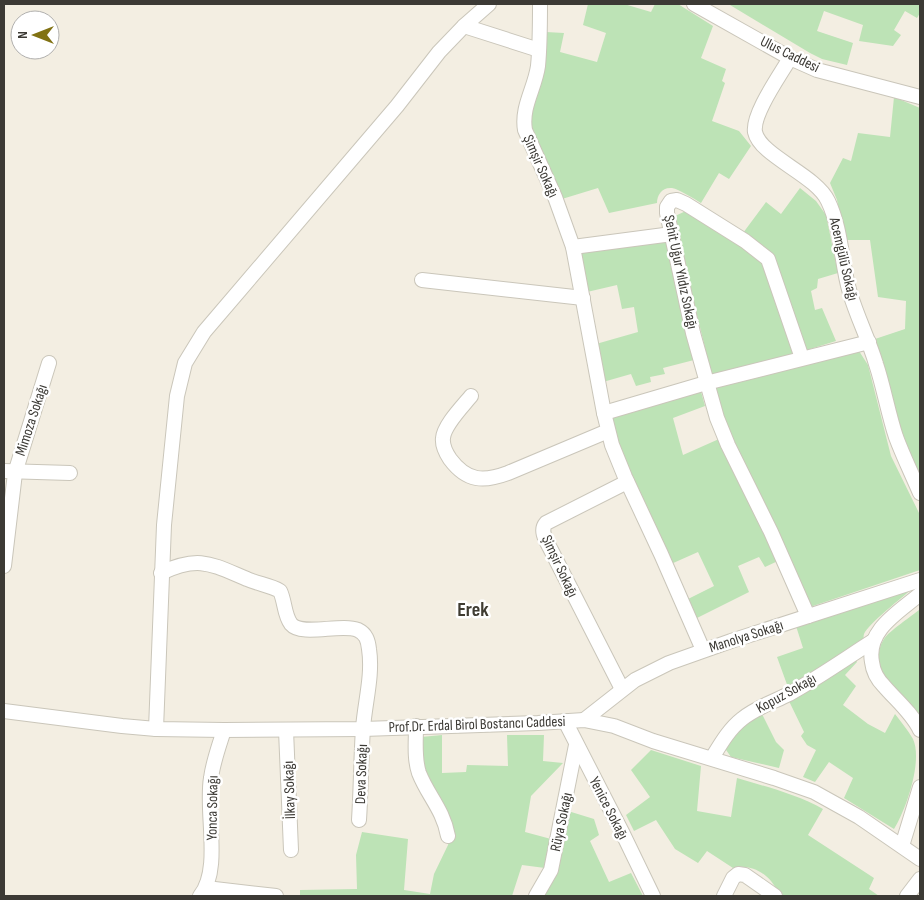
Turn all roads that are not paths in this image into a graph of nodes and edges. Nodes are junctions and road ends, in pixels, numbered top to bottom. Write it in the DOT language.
graph roads {
  1 [pos="489,4"];
  2 [pos="540,4"];
  3 [pos="694,4"];
  4 [pos="464,26"];
  5 [pos="539,50"];
  6 [pos="790,58"];
  7 [pos="920,97"];
  8 [pos="672,234"];
  9 [pos="573,247"];
  10 [pos="422,280"];
  11 [pos="583,298"];
  12 [pos="869,342"];
  13 [pos="802,358"];
  14 [pos="49,363"];
  15 [pos="706,383"];
  16 [pos="471,396"];
  17 [pos="604,413"];
  18 [pos="608,431"];
  19 [pos="9,472"];
  20 [pos="70,473"];
  21 [pos="627,482"];
  22 [pos="920,493"];
  23 [pos="4,566"];
  24 [pos="161,573"];
  25 [pos="920,580"];
  26 [pos="920,594"];
  27 [pos="808,616"];
  28 [pos="873,641"];
  29 [pos="703,650"];
  30 [pos="622,689"];
  31 [pos="4,711"];
  32 [pos="584,720"];
  33 [pos="564,721"];
  34 [pos="919,725"];
  35 [pos="416,726"];
  36 [pos="156,729"];
  37 [pos="363,729"];
  38 [pos="224,730"];
  39 [pos="286,730"];
  40 [pos="576,745"];
  41 [pos="712,758"];
  42 [pos="920,787"];
  43 [pos="359,820"];
  44 [pos="448,836"];
  45 [pos="902,846"];
  46 [pos="291,850"];
  47 [pos="920,859"];
  48 [pos="920,879"];
  49 [pos="203,892"];
  50 [pos="276,896"];
  51 [pos="536,896"];
  52 [pos="652,896"];
  53 [pos="724,896"];
  54 [pos="775,896"];
  55 [pos="907,896"];
  1 -- 4 [label="street"];
  2 -- 5 [label="street, Şimşir Sokağı"];
  3 -- 6 [label="street, Ulus Caddesi"];
  4 -- 5 [label="street"];
  4 -- 24 [label="street"];
  5 -- 9 [label="street, Şimşir Sokağı"];
  6 -- 7 [label="street, Ulus Caddesi"];
  6 -- 12 [label="street, Acemgülü Sokağı"];
  8 -- 9 [label="street"];
  8 -- 13 [label="street, Şehit Uğur Yıldız Sokağı"];
  8 -- 15 [label="street, Şehit Uğur Yıldız Sokağı"];
  9 -- 11 [label="street, Şimşir Sokağı"];
  10 -- 11 [label="street"];
  11 -- 17 [label="street, Şimşir Sokağı"];
  12 -- 13 [label="street"];
  12 -- 22 [label="street, Acemgülü Sokağı"];
  13 -- 15 [label="street"];
  14 -- 19 [label="street, Mimoza Sokağı"];
  15 -- 17 [label="street"];
  15 -- 27 [label="street, Şehit Uğur Yıldız Sokağı"];
  16 -- 18 [label="street"];
  17 -- 18 [label="street, Şimşir Sokağı"];
  18 -- 21 [label="street, Şimşir Sokağı"];
  19 -- 20 [label="street"];
  19 -- 23 [label="street, Mimoza Sokağı"];
  21 -- 29 [label="street, Şimşir Sokağı"];
  21 -- 30 [label="street, Şimşir Sokağı"];
  24 -- 36 [label="street"];
  24 -- 37 [label="street, Deva Sokağı"];
  25 -- 27 [label="street, Manolya Sokağı"];
  26 -- 28 [label="street"];
  27 -- 29 [label="street, Manolya Sokağı"];
  28 -- 34 [label="street"];
  28 -- 41 [label="street, Kopuz Sokağı"];
  29 -- 30 [label="street, Manolya Sokağı"];
  30 -- 32 [label="street, Manolya Sokağı"];
  31 -- 36 [label="street, Prof.Dr. Erdal Birol Bostancı Caddesi"];
  32 -- 33 [label="street, Prof.Dr. Erdal Birol Bostancı Caddesi"];
  32 -- 41 [label="street, Prof.Dr. Erdal Birol Bostancı Caddesi"];
  33 -- 35 [label="street, Prof.Dr. Erdal Birol Bostancı Caddesi"];
  33 -- 40 [label="street, Yenice Sokağı"];
  35 -- 37 [label="street, Prof.Dr. Erdal Birol Bostancı Caddesi"];
  35 -- 44 [label="street"];
  36 -- 38 [label="street, Prof.Dr. Erdal Birol Bostancı Caddesi"];
  37 -- 39 [label="street, Prof.Dr. Erdal Birol Bostancı Caddesi"];
  37 -- 43 [label="street, Deva Sokağı"];
  38 -- 39 [label="street, Prof.Dr. Erdal Birol Bostancı Caddesi"];
  38 -- 49 [label="street, Yonca Sokağı"];
  39 -- 46 [label="street, İlkay Sokağı"];
  40 -- 51 [label="street, Rüya Sokağı"];
  40 -- 52 [label="street, Yenice Sokağı"];
  41 -- 45 [label="street, Prof.Dr. Erdal Birol Bostancı Caddesi"];
  42 -- 45 [label="street"];
  45 -- 47 [label="street, Prof.Dr. Erdal Birol Bostancı Caddesi"];
  48 -- 55 [label="street"];
  49 -- 50 [label="street, Yonca Sokağı"];
  53 -- 54 [label="street"];
}
